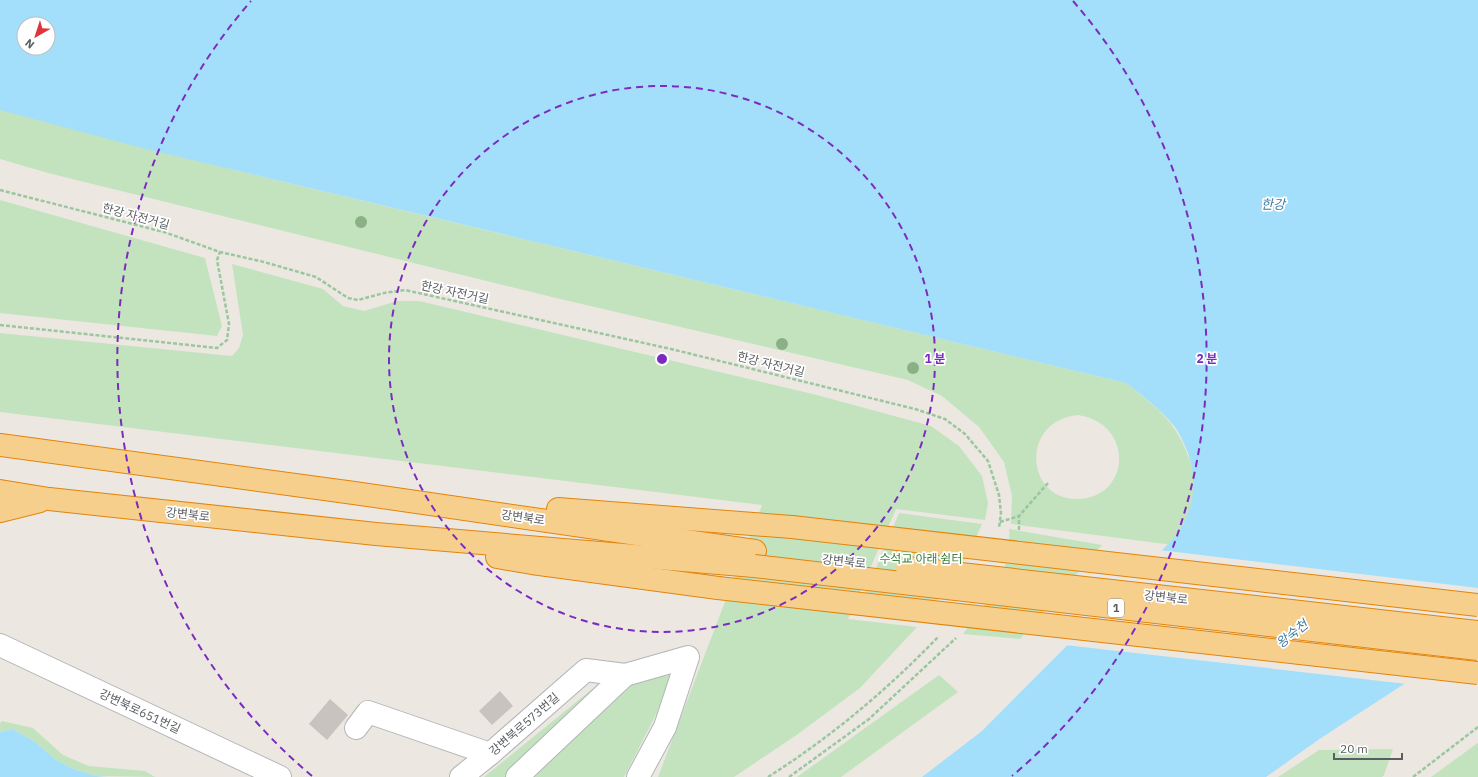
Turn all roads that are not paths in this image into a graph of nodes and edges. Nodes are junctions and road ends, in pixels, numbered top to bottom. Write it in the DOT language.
graph roads {
  1 [pos="0,445"];
  2 [pos="0,491"];
  3 [pos="354,493"];
  4 [pos="49,498"];
  5 [pos="0,511"];
  6 [pos="376,534"];
  7 [pos="754,558"];
  8 [pos="1478,605"];
  9 [pos="1478,632"];
  10 [pos="0,645"];
  11 [pos="1478,649"];
  12 [pos="1478,673"];
  13 [pos="625,675"];
  14 [pos="356,728"];
  15 [pos="490,754"];
  16 [pos="280,777"];
  17 [pos="461,777"];
  18 [pos="517,777"];
  19 [pos="638,777"];
  1 -- 3 [label="highway, 강변북로"];
  2 -- 4 [label="highway, 강변북로"];
  3 -- 7 [label="highway, 강변북로"];
  3 -- 8 [label="highway, 강변북로, bridge"];
  4 -- 5 [label="highway"];
  4 -- 6 [label="highway, 강변북로"];
  6 -- 7 [label="highway, 강변북로"];
  6 -- 12 [label="highway, 강변북로, bridge"];
  7 -- 9 [label="highway, 강변북로 / 1, bridge"];
  7 -- 11 [label="highway, 강변북로 / 1, bridge"];
  10 -- 16 [label="street, 강변북로651번길"];
  13 -- 15 [label="street, 강변북로573번길"];
  13 -- 18 [label="street"];
  13 -- 19 [label="street"];
  14 -- 15 [label="street"];
  15 -- 17 [label="street, 강변북로573번길"];
}
